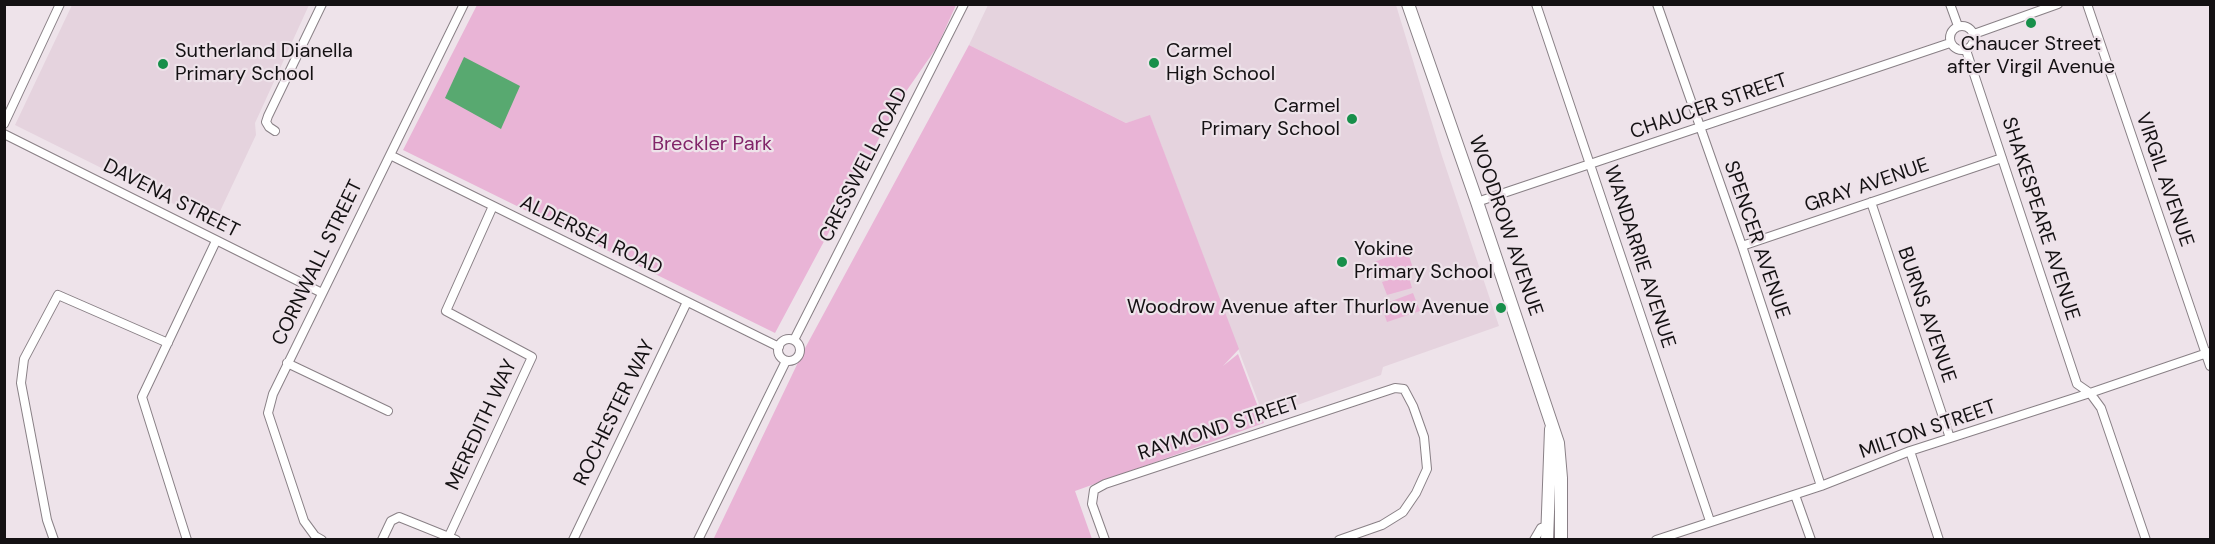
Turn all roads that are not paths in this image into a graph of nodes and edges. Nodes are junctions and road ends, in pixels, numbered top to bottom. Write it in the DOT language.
graph roads {
  1 [pos="60,4"];
  2 [pos="322,4"];
  3 [pos="465,4"];
  4 [pos="964,4"];
  5 [pos="1408,4"];
  6 [pos="1536,4"];
  7 [pos="1657,4"];
  8 [pos="1950,4"];
  9 [pos="2058,4"];
  10 [pos="2087,4"];
  11 [pos="1958,26"];
  12 [pos="1974,34"];
  13 [pos="1950,43"];
  14 [pos="1966,50"];
  15 [pos="4,124"];
  16 [pos="1700,128"];
  17 [pos="275,131"];
  18 [pos="4,134"];
  19 [pos="390,155"];
  20 [pos="2002,158"];
  21 [pos="1590,164"];
  22 [pos="1477,202"];
  23 [pos="1871,202"];
  24 [pos="493,206"];
  25 [pos="216,241"];
  26 [pos="1742,246"];
  27 [pos="322,293"];
  28 [pos="687,302"];
  29 [pos="794,340"];
  30 [pos="168,343"];
  31 [pos="779,347"];
  32 [pos="2208,352"];
  33 [pos="786,361"];
  34 [pos="287,363"];
  35 [pos="2211,366"];
  36 [pos="2090,393"];
  37 [pos="388,411"];
  38 [pos="1552,428"];
  39 [pos="1950,438"];
  40 [pos="1910,451"];
  41 [pos="1821,486"];
  42 [pos="1795,495"];
  43 [pos="1710,521"];
  44 [pos="1547,526"];
  45 [pos="1679,531"];
  46 [pos="452,538"];
  47 [pos="54,540"];
  48 [pos="187,540"];
  49 [pos="322,540"];
  50 [pos="382,540"];
  51 [pos="573,540"];
  52 [pos="698,540"];
  53 [pos="1105,540"];
  54 [pos="1339,540"];
  55 [pos="1534,540"];
  56 [pos="1547,540"];
  57 [pos="1561,540"];
  58 [pos="1656,540"];
  59 [pos="1682,540"];
  60 [pos="1811,540"];
  61 [pos="1939,540"];
  62 [pos="2146,540"];
  1 -- 15 [label="street"];
  2 -- 17 [label="street"];
  3 -- 19 [label="street, CORNWALL STREET"];
  4 -- 29 [label="street, CRESSWELL ROAD"];
  5 -- 22 [label="main road, WOODROW AVENUE"];
  6 -- 21 [label="street, WANDARRIE AVENUE"];
  7 -- 16 [label="street, SPENCER AVENUE"];
  8 -- 11 [label="street"];
  9 -- 12 [label="street"];
  10 -- 32 [label="street, VIRGIL AVENUE"];
  11 -- 12 [label="street"];
  11 -- 13 [label="street"];
  12 -- 14 [label="street"];
  13 -- 14 [label="street"];
  13 -- 16 [label="street, CHAUCER STREET"];
  14 -- 20 [label="street, SHAKESPEARE AVENUE"];
  16 -- 21 [label="street, CHAUCER STREET"];
  16 -- 26 [label="street, SPENCER AVENUE"];
  18 -- 25 [label="street, DAVENA STREET"];
  19 -- 24 [label="street, ALDERSEA ROAD"];
  19 -- 27 [label="street, CORNWALL STREET"];
  20 -- 23 [label="street, GRAY AVENUE"];
  20 -- 36 [label="street, SHAKESPEARE AVENUE"];
  21 -- 22 [label="street, CHAUCER STREET"];
  21 -- 43 [label="street, WANDARRIE AVENUE"];
  22 -- 38 [label="main road, WOODROW AVENUE"];
  23 -- 26 [label="street, GRAY AVENUE"];
  23 -- 39 [label="street, BURNS AVENUE"];
  24 -- 28 [label="street, ALDERSEA ROAD"];
  24 -- 46 [label="street, MEREDITH WAY"];
  25 -- 27 [label="street, DAVENA STREET"];
  25 -- 30 [label="street"];
  26 -- 41 [label="street, SPENCER AVENUE"];
  27 -- 34 [label="street, CORNWALL STREET"];
  28 -- 31 [label="street, ALDERSEA ROAD"];
  28 -- 51 [label="street, ROCHESTER WAY"];
  29 -- 31 [label="street"];
  29 -- 33 [label="street, CRESSWELL ROAD"];
  30 -- 47 [label="street"];
  30 -- 48 [label="street"];
  31 -- 33 [label="street"];
  32 -- 35 [label="street, VIRGIL AVENUE"];
  32 -- 36 [label="street, MILTON STREET"];
  33 -- 52 [label="street, CRESSWELL ROAD"];
  34 -- 37 [label="street"];
  34 -- 49 [label="street, CORNWALL STREET"];
  36 -- 39 [label="street, MILTON STREET"];
  36 -- 62 [label="street, SHAKESPEARE AVENUE"];
  38 -- 44 [label="main road, WOODROW AVENUE"];
  38 -- 57 [label="main road, WOODROW AVENUE"];
  39 -- 40 [label="street, MILTON STREET"];
  40 -- 41 [label="street, MILTON STREET"];
  40 -- 61 [label="street"];
  41 -- 42 [label="street, MILTON STREET"];
  42 -- 43 [label="street, MILTON STREET"];
  42 -- 60 [label="street"];
  43 -- 45 [label="street, MILTON STREET"];
  44 -- 55 [label="street"];
  44 -- 56 [label="main road, WOODROW AVENUE"];
  45 -- 58 [label="street, MILTON STREET"];
  45 -- 59 [label="street"];
  46 -- 50 [label="street"];
  53 -- 54 [label="street, RAYMOND STREET"];
}
